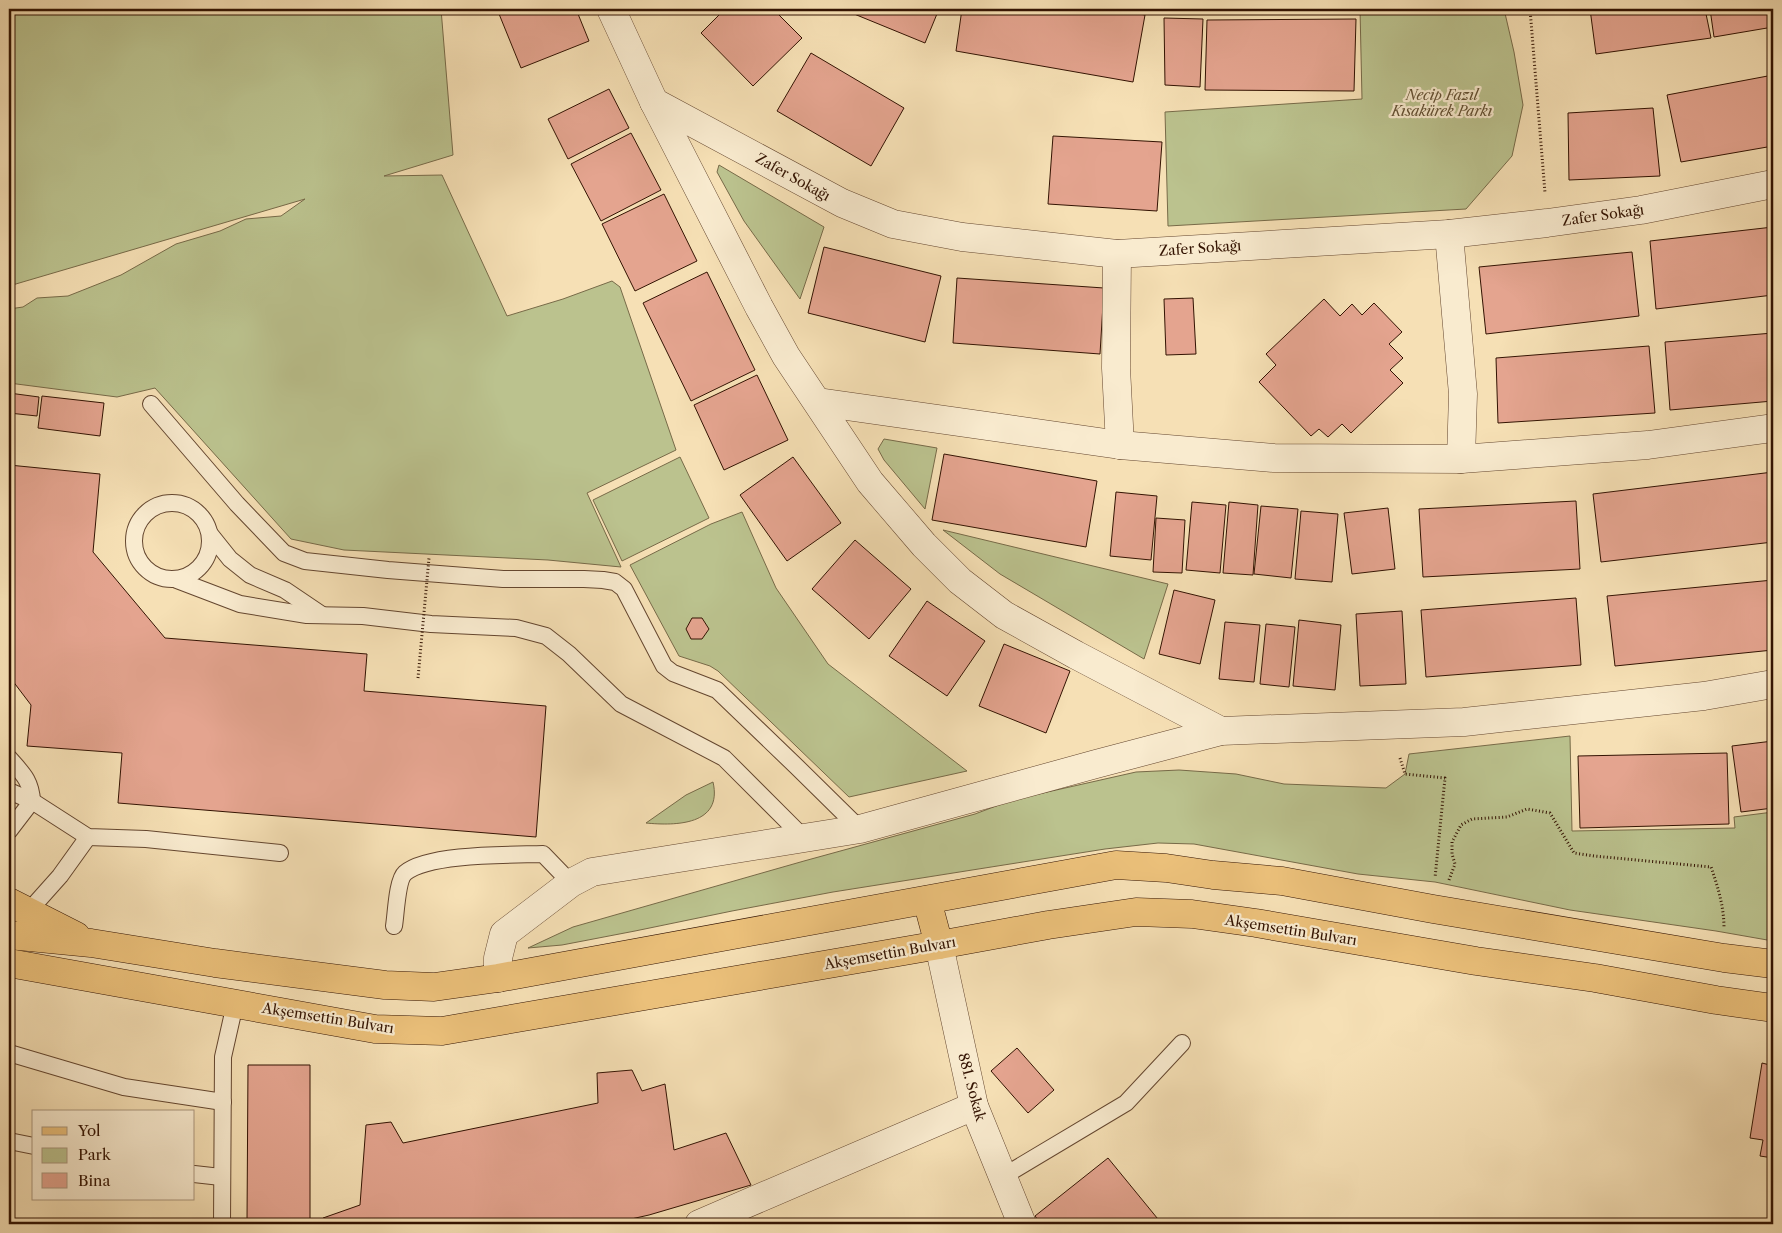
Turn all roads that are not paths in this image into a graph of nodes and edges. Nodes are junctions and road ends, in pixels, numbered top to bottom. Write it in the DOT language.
graph roads {
  1 [pos="611,9"];
  2 [pos="654,102"];
  3 [pos="1773,184"];
  4 [pos="1449,234"];
  5 [pos="1117,254"];
  6 [pos="818,402"];
  7 [pos="151,404"];
  8 [pos="1773,428"];
  9 [pos="1120,445"];
  10 [pos="1461,458"];
  11 [pos="210,534"];
  12 [pos="177,580"];
  13 [pos="323,615"];
  14 [pos="1773,684"];
  15 [pos="1221,731"];
  16 [pos="9,758"];
  17 [pos="9,791"];
  18 [pos="32,801"];
  19 [pos="860,829"];
  20 [pos="9,830"];
  21 [pos="88,837"];
  22 [pos="804,838"];
  23 [pos="280,853"];
  24 [pos="571,883"];
  25 [pos="926,900"];
  26 [pos="18,907"];
  27 [pos="394,926"];
  28 [pos="9,935"];
  29 [pos="91,943"];
  30 [pos="939,945"];
  31 [pos="9,963"];
  32 [pos="1773,964"];
  33 [pos="498,978"];
  34 [pos="235,1004"];
  35 [pos="1773,1008"];
  36 [pos="504,1021"];
  37 [pos="1182,1043"];
  38 [pos="9,1053"];
  39 [pos="222,1102"];
  40 [pos="974,1106"];
  41 [pos="9,1141"];
  42 [pos="32,1146"];
  43 [pos="195,1174"];
  44 [pos="221,1177"];
  45 [pos="1002,1177"];
  46 [pos="222,1224"];
  47 [pos="699,1224"];
  48 [pos="1022,1224"];
  1 -- 2 [label="street"];
  2 -- 5 [label="street, Zafer Sokağı"];
  2 -- 6 [label="street"];
  3 -- 4 [label="street, Zafer Sokağı"];
  4 -- 5 [label="street, Zafer Sokağı"];
  4 -- 10 [label="street"];
  5 -- 9 [label="street"];
  6 -- 9 [label="street"];
  6 -- 15 [label="street"];
  7 -- 19 [label="lane"];
  8 -- 10 [label="street"];
  9 -- 10 [label="street"];
  11 -- 12 [label="lane"];
  11 -- 12 [label="lane"];
  11 -- 13 [label="lane"];
  12 -- 13 [label="lane"];
  13 -- 22 [label="lane"];
  14 -- 15 [label="street"];
  15 -- 19 [label="street"];
  16 -- 18 [label="lane"];
  17 -- 18 [label="lane"];
  18 -- 20 [label="lane"];
  18 -- 21 [label="lane"];
  19 -- 22 [label="street"];
  21 -- 23 [label="lane"];
  21 -- 26 [label="lane"];
  22 -- 24 [label="street"];
  24 -- 27 [label="lane"];
  24 -- 33 [label="street"];
  25 -- 30 [label="main road"];
  25 -- 32 [label="main road"];
  25 -- 33 [label="main road"];
  26 -- 29 [label="main road"];
  28 -- 29 [label="main road"];
  29 -- 33 [label="main road"];
  30 -- 35 [label="main road, Akşemsettin Bulvarı"];
  30 -- 36 [label="main road, Akşemsettin Bulvarı"];
  30 -- 40 [label="street, 881. Sokak"];
  31 -- 34 [label="main road, Akşemsettin Bulvarı"];
  33 -- 36 [label="main road"];
  34 -- 36 [label="main road, Akşemsettin Bulvarı"];
  34 -- 39 [label="lane"];
  37 -- 45 [label="lane"];
  38 -- 39 [label="lane"];
  39 -- 44 [label="lane"];
  40 -- 45 [label="street, 881. Sokak"];
  40 -- 47 [label="street"];
  41 -- 42 [label="lane"];
  43 -- 44 [label="lane"];
  44 -- 46 [label="lane"];
  45 -- 48 [label="street, 881. Sokak"];
}
